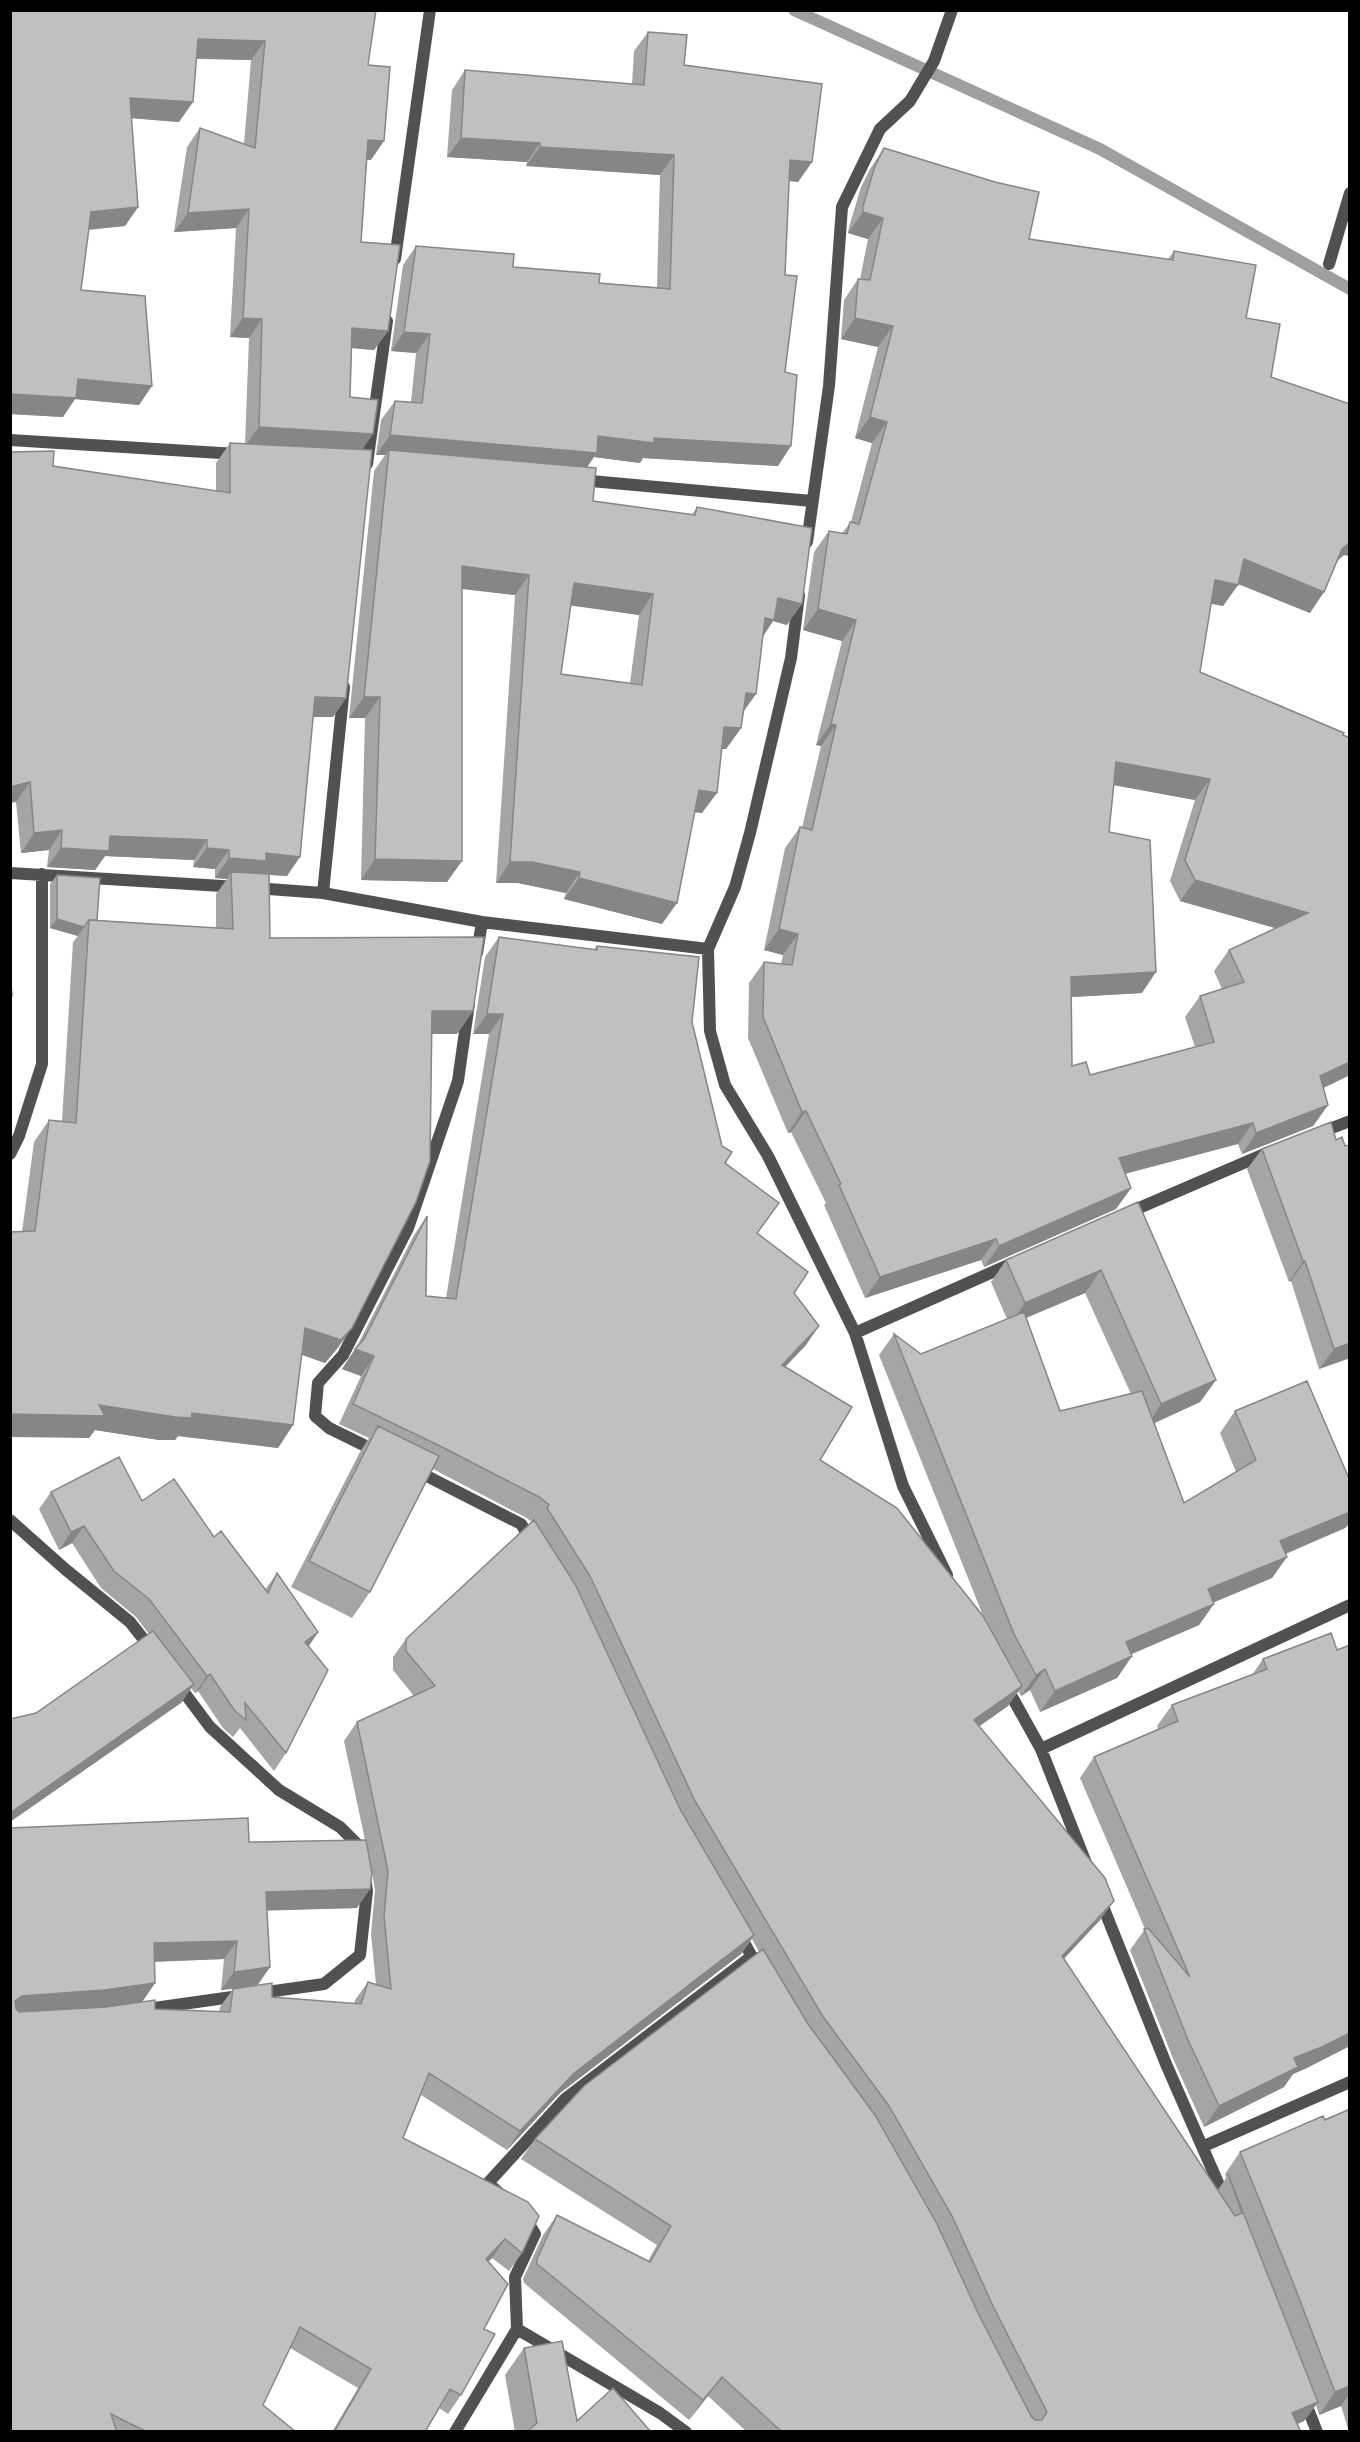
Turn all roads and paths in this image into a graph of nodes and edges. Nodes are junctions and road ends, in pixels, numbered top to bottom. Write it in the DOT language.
graph roads {
  1 [pos="430,10"];
  2 [pos="952,10"];
  3 [pos="1350,193"];
  4 [pos="1329,264"];
  5 [pos="394,272"];
  6 [pos="389,307"];
  7 [pos="10,440"];
  8 [pos="248,454"];
  9 [pos="367,465"];
  10 [pos="566,479"];
  11 [pos="812,501"];
  12 [pos="805,557"];
  13 [pos="802,579"];
  14 [pos="346,671"];
  15 [pos="10,873"];
  16 [pos="42,874"];
  17 [pos="323,893"];
  18 [pos="482,922"];
  19 [pos="708,949"];
  20 [pos="475,967"];
  21 [pos="471,990"];
  22 [pos="1350,1121"];
  23 [pos="1307,1138"];
  24 [pos="1286,1146"];
  25 [pos="10,1154"];
  26 [pos="1114,1218"];
  27 [pos="1028,1257"];
  28 [pos="855,1333"];
  29 [pos="385,1455"];
  30 [pos="406,1465"];
  31 [pos="10,1520"];
  32 [pos="539,1552"];
  33 [pos="952,1586"];
  34 [pos="1350,1605"];
  35 [pos="1002,1678"];
  36 [pos="1041,1749"];
  37 [pos="734,1925"];
  38 [pos="752,1956"];
  39 [pos="768,1983"];
  40 [pos="126,2012"];
  41 [pos="1350,2082"];
  42 [pos="1204,2146"];
  43 [pos="1231,2212"];
  44 [pos="517,2329"];
  45 [pos="1300,2387"];
  46 [pos="455,2432"];
  47 [pos="686,2432"];
  48 [pos="1317,2432"];
  1 -- 5 [label="street"];
  2 -- 11 [label="street"];
  3 -- 4 [label="street"];
  6 -- 9 [label="street"];
  7 -- 8 [label="street"];
  10 -- 11 [label="street"];
  11 -- 12 [label="street"];
  13 -- 19 [label="street"];
  14 -- 17 [label="street"];
  15 -- 16 [label="street"];
  16 -- 17 [label="street"];
  16 -- 25 [label="street"];
  17 -- 18 [label="street"];
  18 -- 19 [label="street"];
  18 -- 20 [label="street"];
  19 -- 28 [label="street"];
  21 -- 29 [label="street"];
  22 -- 23 [label="street"];
  24 -- 26 [label="street"];
  27 -- 28 [label="street"];
  28 -- 33 [label="street"];
  30 -- 32 [label="street"];
  31 -- 40 [label="street"];
  34 -- 36 [label="street"];
  35 -- 36 [label="street"];
  36 -- 42 [label="street"];
  37 -- 38 [label="street"];
  38 -- 39 [label="street"];
  38 -- 44 [label="street"];
  41 -- 42 [label="street"];
  42 -- 43 [label="street"];
  44 -- 46 [label="street"];
  44 -- 47 [label="street"];
  45 -- 48 [label="street"];
}
